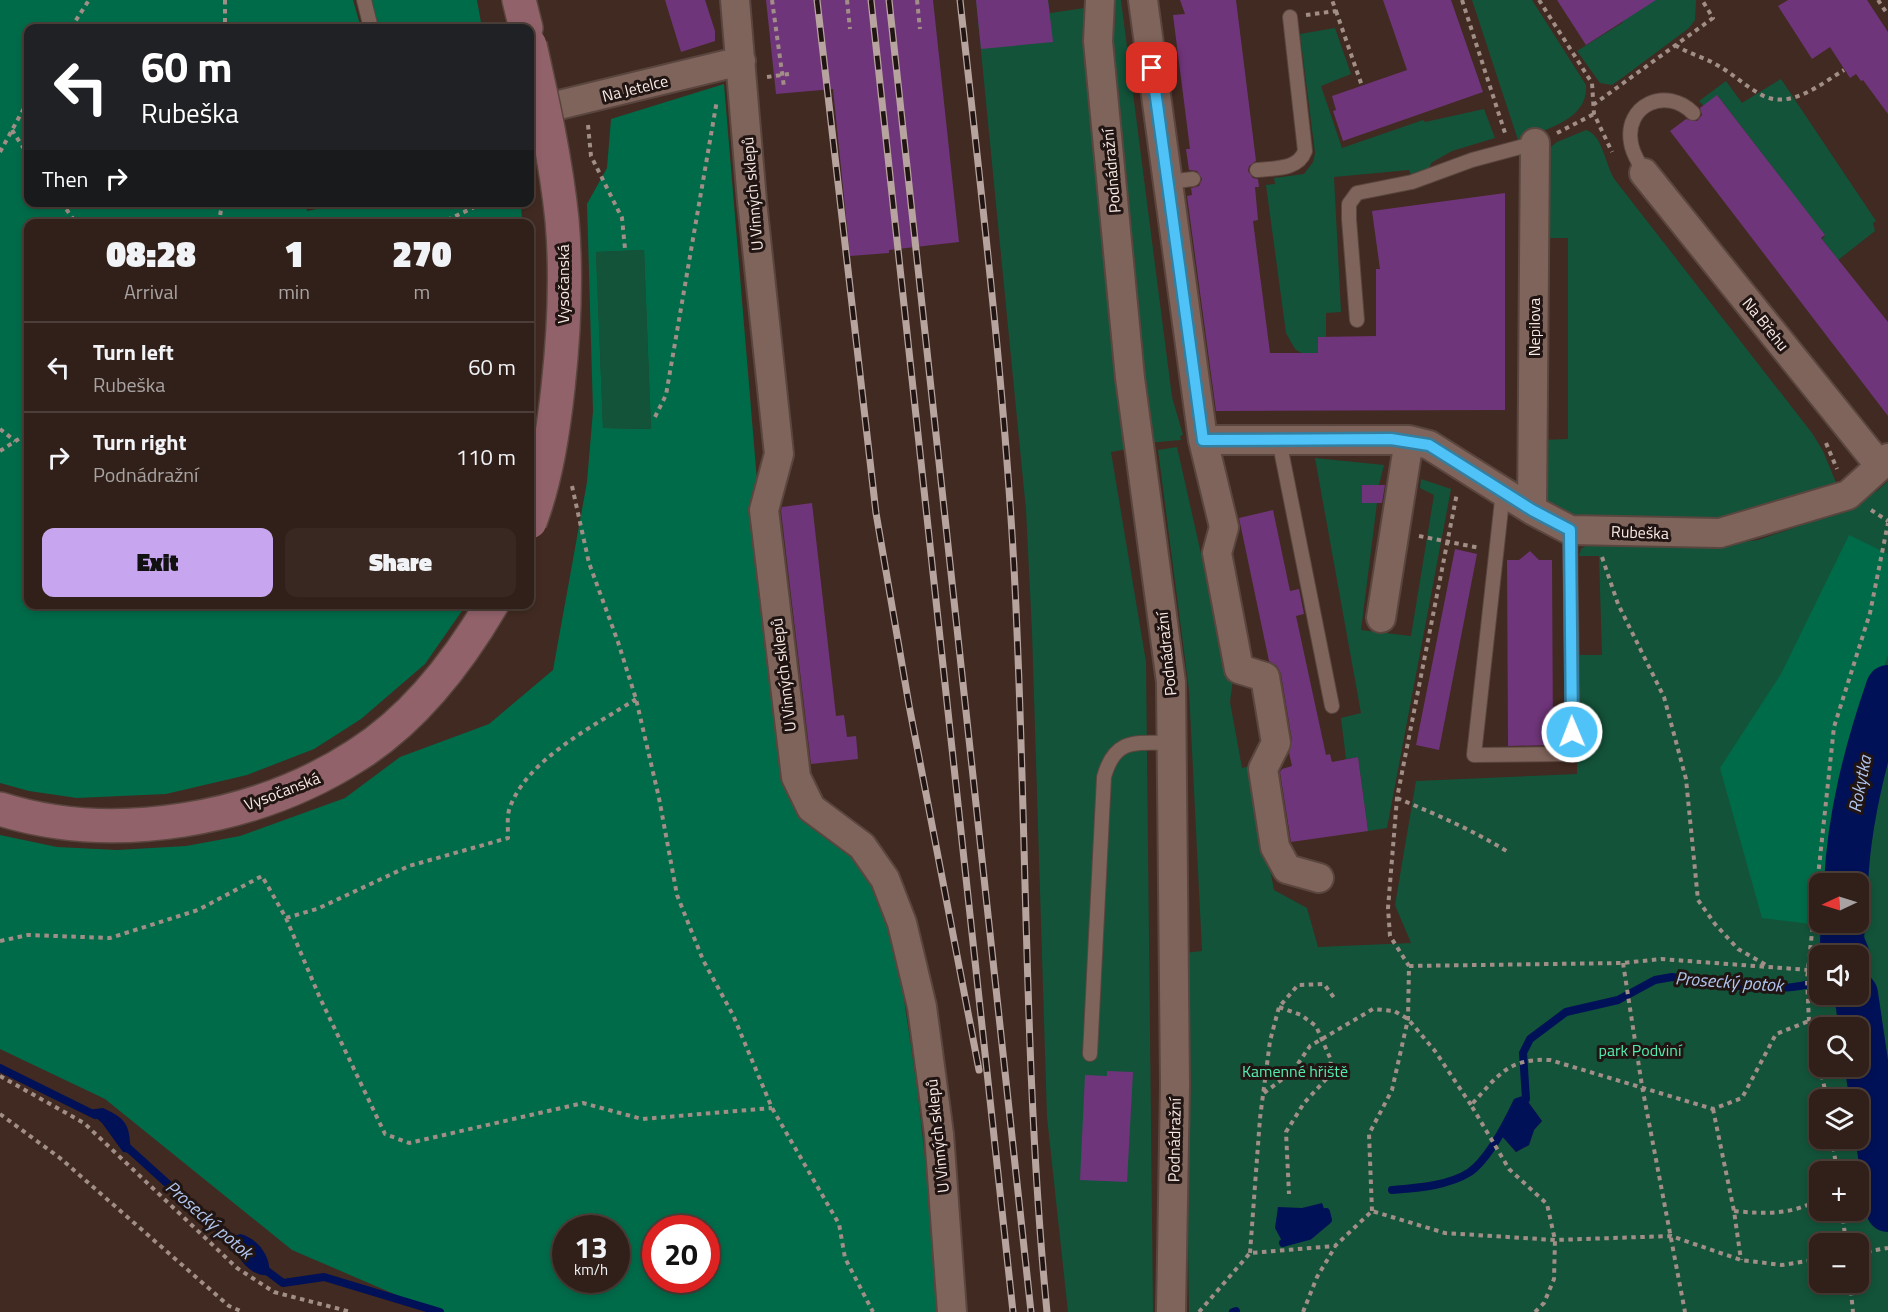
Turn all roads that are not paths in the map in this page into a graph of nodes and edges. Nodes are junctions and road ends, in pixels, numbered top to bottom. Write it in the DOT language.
graph roads {
  1 [pos="364,0"];
  2 [pos="519,0"];
  3 [pos="735,0"];
  4 [pos="1100,0"];
  5 [pos="1143,0"];
  6 [pos="1290,17"];
  7 [pos="370,24"];
  8 [pos="525,24"];
  9 [pos="741,61"];
  10 [pos="534,64"];
  11 [pos="534,111"];
  12 [pos="1693,113"];
  13 [pos="1522,147"];
  14 [pos="1257,170"];
  15 [pos="1644,173"];
  16 [pos="1356,321"];
  17 [pos="1203,440"];
  18 [pos="1279,440"];
  19 [pos="1409,440"];
  20 [pos="1884,462"];
  21 [pos="1503,491"];
  22 [pos="534,506"];
  23 [pos="1532,510"];
  24 [pos="1581,530"];
  25 [pos="489,609"];
  26 [pos="1381,618"];
  27 [pos="1332,706"];
  28 [pos="1172,742"];
  29 [pos="0,809"];
  30 [pos="1319,878"];
  31 [pos="1090,1054"];
  32 [pos="952,1312"];
  33 [pos="1171,1312"];
  1 -- 7 [label="lane"];
  2 -- 8 [label="main road"];
  3 -- 9 [label="street, U Vinných sklepů"];
  4 -- 28 [label="street, Podnádražní"];
  5 -- 17 [label="street"];
  6 -- 14 [label="lane"];
  9 -- 11 [label="street, Na Jetelce"];
  9 -- 32 [label="street, U Vinných sklepů"];
  10 -- 22 [label="main road, Vysočanská, bridge"];
  12 -- 15 [label="lane"];
  13 -- 16 [label="lane"];
  13 -- 23 [label="street, Nepilova"];
  15 -- 20 [label="street, Na Břehu"];
  17 -- 18 [label="street, Rubeška"];
  17 -- 30 [label="street"];
  18 -- 19 [label="street, Rubeška"];
  18 -- 27 [label="lane"];
  19 -- 21 [label="street, Rubeška"];
  19 -- 26 [label="street"];
  20 -- 24 [label="street, Rubeška"];
  21 -- 23 [label="street, Rubeška"];
  21 -- 24 [label="lane"];
  23 -- 24 [label="street, Rubeška"];
  25 -- 29 [label="main road, Vysočanská"];
  28 -- 31 [label="lane"];
  28 -- 33 [label="street, Podnádražní"];
}
